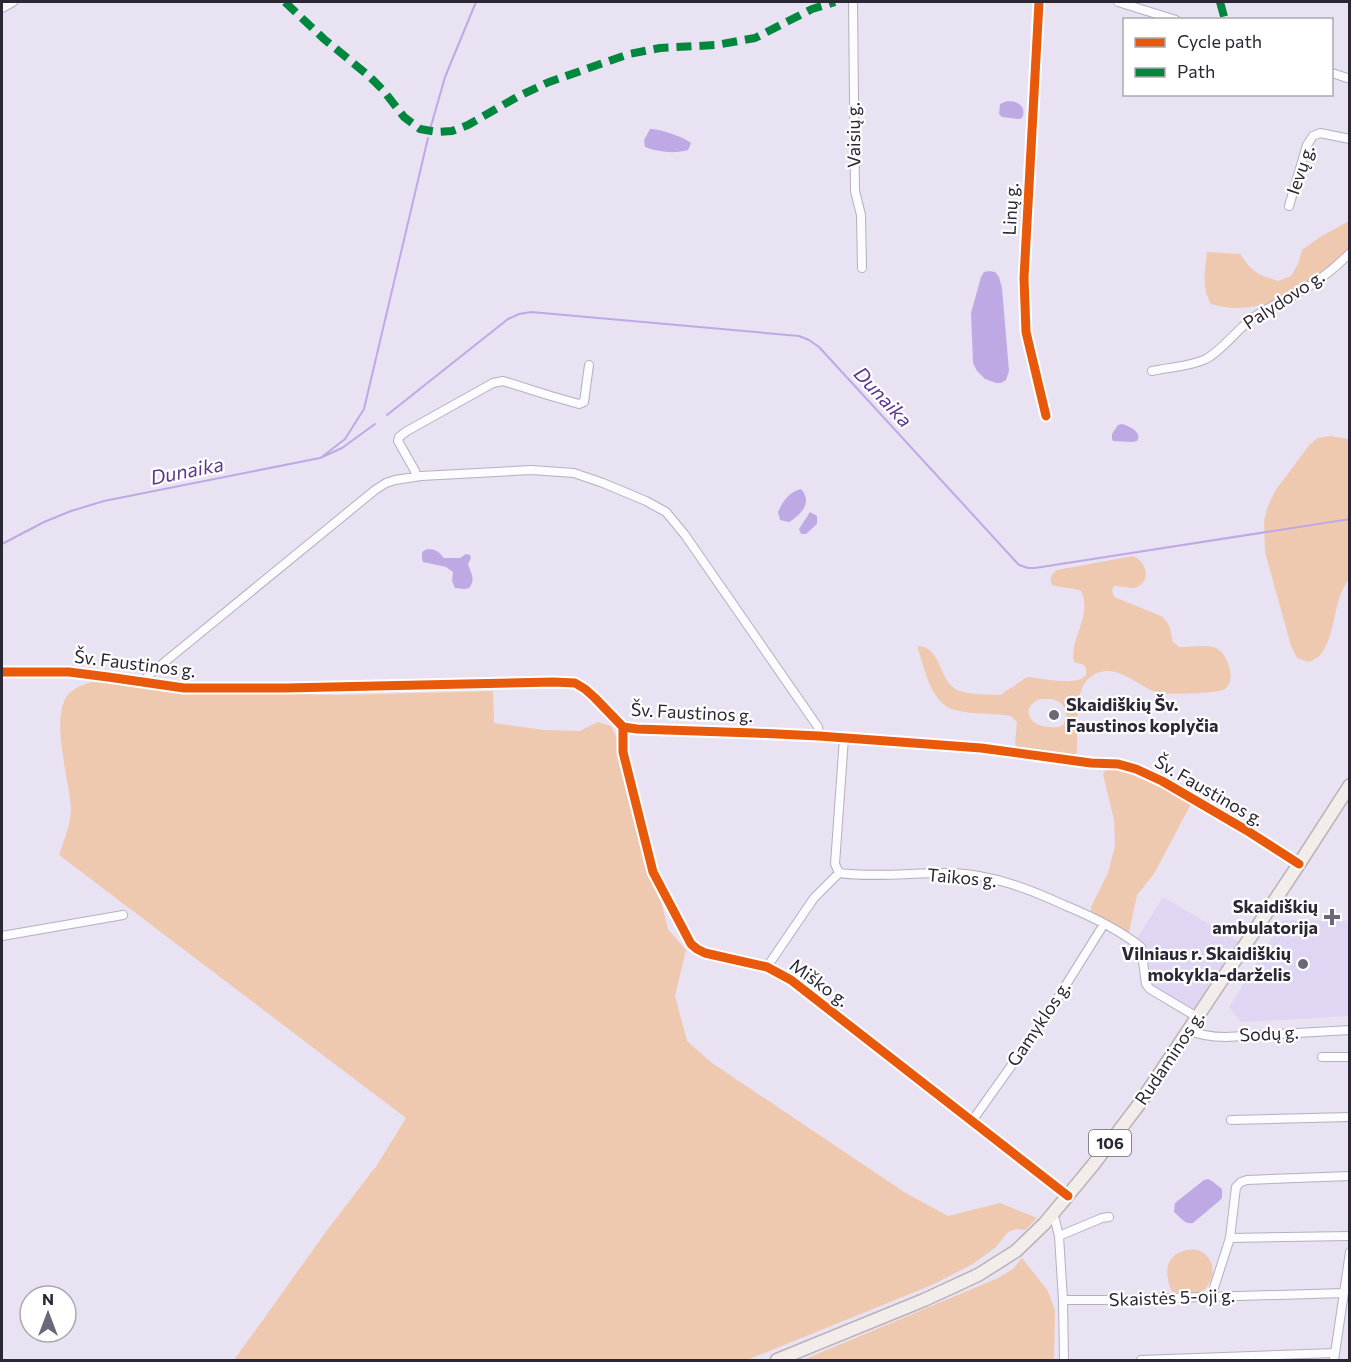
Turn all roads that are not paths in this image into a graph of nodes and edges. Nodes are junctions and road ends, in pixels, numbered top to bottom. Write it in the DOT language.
graph roads {
  1 [pos="13,2"];
  2 [pos="853,2"];
  3 [pos="1039,2"];
  4 [pos="1118,2"];
  5 [pos="2,8"];
  6 [pos="1170,18"];
  7 [pos="1333,73"];
  8 [pos="1350,79"];
  9 [pos="1350,139"];
  10 [pos="1289,206"];
  11 [pos="1350,253"];
  12 [pos="862,268"];
  13 [pos="589,365"];
  14 [pos="1152,371"];
  15 [pos="1046,416"];
  16 [pos="416,477"];
  17 [pos="2,672"];
  18 [pos="146,683"];
  19 [pos="623,727"];
  20 [pos="819,736"];
  21 [pos="844,738"];
  22 [pos="1350,785"];
  23 [pos="1299,864"];
  24 [pos="839,873"];
  25 [pos="123,915"];
  26 [pos="1104,924"];
  27 [pos="2,936"];
  28 [pos="767,967"];
  29 [pos="1197,1017"];
  30 [pos="1189,1030"];
  31 [pos="1350,1030"];
  32 [pos="1322,1057"];
  33 [pos="1350,1057"];
  34 [pos="1350,1117"];
  35 [pos="1231,1120"];
  36 [pos="972,1121"];
  37 [pos="1350,1176"];
  38 [pos="1068,1196"];
  39 [pos="1052,1216"];
  40 [pos="1109,1217"];
  41 [pos="1059,1236"];
  42 [pos="1350,1236"];
  43 [pos="1230,1238"];
  44 [pos="1350,1252"];
  45 [pos="1344,1293"];
  46 [pos="1211,1297"];
  47 [pos="1063,1300"];
  48 [pos="1334,1357"];
  49 [pos="777,1360"];
  50 [pos="1064,1360"];
  51 [pos="1141,1360"];
  1 -- 5 [label="street"];
  2 -- 12 [label="street, Vaisių g."];
  3 -- 15 [label="street, Linų g."];
  4 -- 6 [label="street"];
  7 -- 8 [label="street"];
  9 -- 10 [label="street, Ievų g."];
  11 -- 14 [label="street, Palydovo g."];
  13 -- 16 [label="street"];
  16 -- 18 [label="street, Šv. Faustinos g."];
  16 -- 20 [label="street, Šv. Faustinos g."];
  17 -- 18 [label="street, Šv. Faustinos g."];
  18 -- 19 [label="street, Šv. Faustinos g."];
  19 -- 20 [label="street, Šv. Faustinos g."];
  19 -- 28 [label="street, Miško g."];
  20 -- 21 [label="street, Šv. Faustinos g."];
  21 -- 23 [label="street, Šv. Faustinos g."];
  21 -- 24 [label="street"];
  22 -- 23 [label="main road, Rudaminos g. / 106"];
  23 -- 29 [label="main road, Rudaminos g. / 106"];
  24 -- 26 [label="street, Taikos g."];
  24 -- 28 [label="street"];
  25 -- 27 [label="street"];
  26 -- 29 [label="street, Taikos g."];
  26 -- 36 [label="street, Gamyklos g."];
  28 -- 36 [label="street, Miško g."];
  29 -- 30 [label="main road, Rudaminos g. / 106"];
  30 -- 31 [label="street, Sodų g."];
  30 -- 38 [label="main road, Rudaminos g. / 106"];
  32 -- 33 [label="street"];
  34 -- 35 [label="street"];
  36 -- 38 [label="street, Miško g."];
  37 -- 43 [label="street"];
  38 -- 39 [label="main road, Rudaminos g. / 106"];
  39 -- 41 [label="street"];
  39 -- 49 [label="main road, Rudaminos g. / 106"];
  40 -- 41 [label="street"];
  41 -- 47 [label="street"];
  42 -- 43 [label="street"];
  43 -- 46 [label="street"];
  44 -- 45 [label="street"];
  45 -- 46 [label="street, Skaistės 5-oji g."];
  45 -- 48 [label="street"];
  46 -- 47 [label="street, Skaistės 5-oji g."];
  47 -- 50 [label="street"];
  48 -- 51 [label="street"];
}
